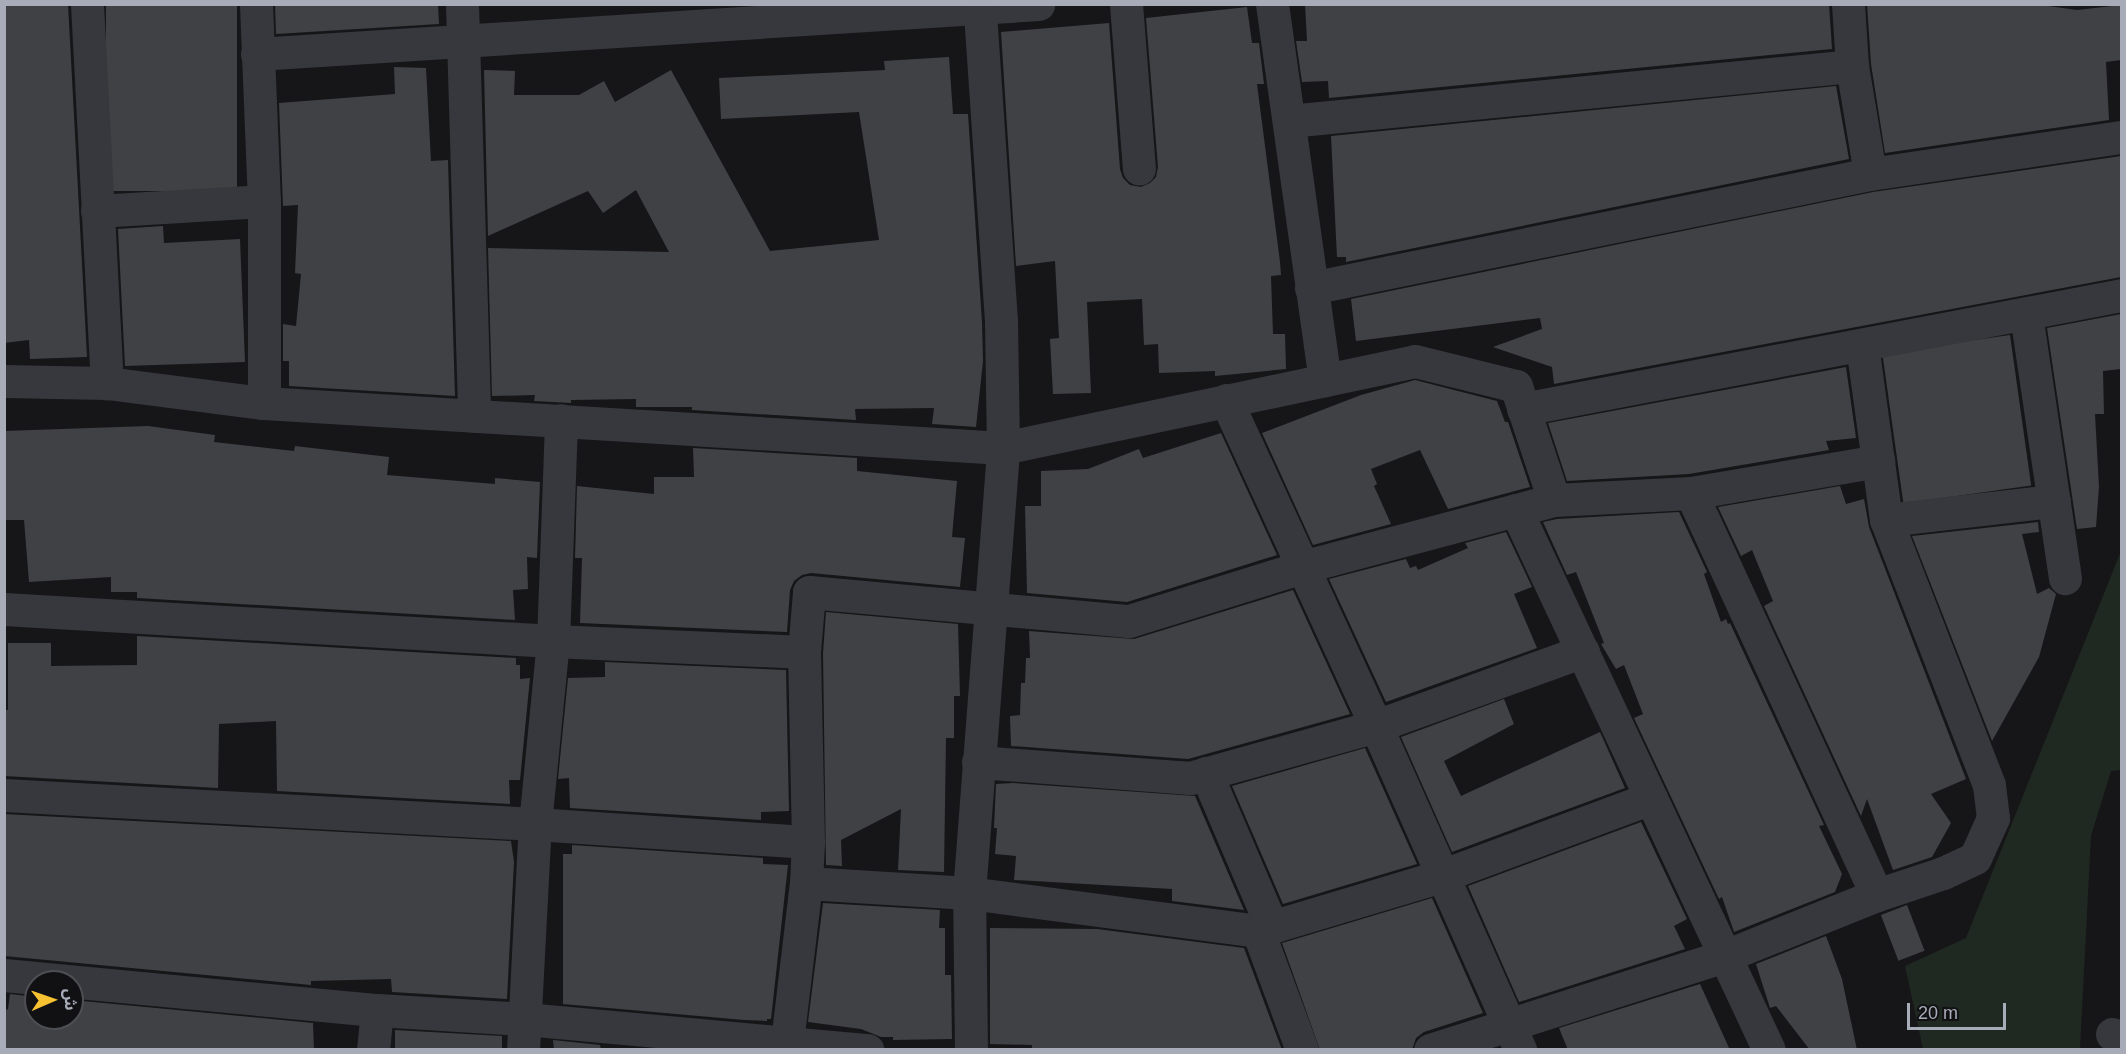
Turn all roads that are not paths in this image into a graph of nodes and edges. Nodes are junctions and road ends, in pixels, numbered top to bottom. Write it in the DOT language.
graph roads {
  1 [pos="87,4"];
  2 [pos="256,4"];
  3 [pos="462,4"];
  4 [pos="1038,4"];
  5 [pos="1126,4"];
  6 [pos="1272,4"];
  7 [pos="1848,4"];
  8 [pos="1031,5"];
  9 [pos="980,10"];
  10 [pos="830,12"];
  11 [pos="651,18"];
  12 [pos="464,43"];
  13 [pos="257,54"];
  14 [pos="1852,66"];
  15 [pos="1288,121"];
  16 [pos="2121,137"];
  17 [pos="1139,168"];
  18 [pos="1870,174"];
  19 [pos="264,201"];
  20 [pos="97,211"];
  21 [pos="1311,288"];
  22 [pos="2121,296"];
  23 [pos="2026,314"];
  24 [pos="1862,345"];
  25 [pos="1325,380"];
  26 [pos="4,381"];
  27 [pos="107,383"];
  28 [pos="1226,400"];
  29 [pos="264,403"];
  30 [pos="1523,409"];
  31 [pos="474,416"];
  32 [pos="561,420"];
  33 [pos="1003,448"];
  34 [pos="1878,461"];
  35 [pos="1691,493"];
  36 [pos="1554,500"];
  37 [pos="2054,501"];
  38 [pos="1516,510"];
  39 [pos="1886,520"];
  40 [pos="1302,567"];
  41 [pos="2065,578"];
  42 [pos="4,609"];
  43 [pos="991,610"];
  44 [pos="553,641"];
  45 [pos="1582,651"];
  46 [pos="804,652"];
  47 [pos="1376,726"];
  48 [pos="978,762"];
  49 [pos="1206,773"];
  50 [pos="4,795"];
  51 [pos="1651,798"];
  52 [pos="535,824"];
  53 [pos="808,842"];
  54 [pos="1441,876"];
  55 [pos="806,883"];
  56 [pos="969,893"];
  57 [pos="1877,895"];
  58 [pos="1265,929"];
  59 [pos="1725,956"];
  60 [pos="4,975"];
  61 [pos="377,1011"];
  62 [pos="524,1034"];
  63 [pos="1514,1037"];
  64 [pos="787,1046"];
  65 [pos="373,1050"];
  66 [pos="868,1050"];
  67 [pos="971,1050"];
  68 [pos="1302,1050"];
  69 [pos="1430,1050"];
  70 [pos="1769,1050"];
  1 -- 20 [label="street"];
  2 -- 13 [label="street"];
  3 -- 12 [label="street"];
  4 -- 8 [label="street"];
  5 -- 17 [label="street"];
  6 -- 15 [label="street"];
  7 -- 14 [label="street"];
  8 -- 9 [label="street"];
  9 -- 10 [label="street"];
  9 -- 33 [label="street"];
  10 -- 11 [label="street"];
  11 -- 12 [label="street"];
  12 -- 13 [label="street"];
  12 -- 31 [label="street"];
  13 -- 19 [label="street"];
  14 -- 15 [label="street"];
  14 -- 18 [label="street"];
  15 -- 21 [label="street"];
  16 -- 18 [label="street"];
  18 -- 21 [label="street"];
  19 -- 20 [label="street"];
  19 -- 29 [label="street"];
  20 -- 27 [label="street"];
  21 -- 25 [label="street"];
  22 -- 23 [label="street"];
  23 -- 24 [label="street"];
  23 -- 37 [label="street"];
  24 -- 30 [label="street"];
  24 -- 34 [label="street"];
  25 -- 28 [label="street"];
  25 -- 30 [label="street"];
  26 -- 27 [label="street"];
  27 -- 29 [label="street"];
  28 -- 33 [label="street"];
  28 -- 40 [label="street"];
  29 -- 31 [label="street"];
  30 -- 36 [label="street"];
  31 -- 32 [label="street"];
  32 -- 33 [label="street"];
  32 -- 44 [label="street"];
  33 -- 43 [label="street"];
  34 -- 35 [label="street"];
  34 -- 39 [label="street"];
  35 -- 36 [label="street"];
  35 -- 57 [label="street"];
  36 -- 38 [label="street"];
  37 -- 39 [label="street"];
  37 -- 41 [label="street"];
  38 -- 40 [label="street"];
  38 -- 45 [label="street"];
  39 -- 57 [label="street"];
  40 -- 43 [label="street"];
  40 -- 47 [label="street"];
  42 -- 44 [label="street"];
  43 -- 46 [label="street"];
  43 -- 48 [label="street"];
  44 -- 46 [label="street"];
  44 -- 52 [label="street"];
  45 -- 47 [label="street"];
  45 -- 51 [label="street"];
  46 -- 53 [label="street"];
  47 -- 49 [label="street"];
  47 -- 54 [label="street"];
  48 -- 49 [label="street"];
  48 -- 56 [label="street"];
  49 -- 58 [label="street"];
  50 -- 52 [label="street"];
  51 -- 54 [label="street"];
  51 -- 59 [label="street"];
  52 -- 53 [label="street"];
  52 -- 62 [label="street"];
  53 -- 55 [label="street"];
  54 -- 58 [label="street"];
  54 -- 63 [label="street"];
  55 -- 56 [label="street"];
  55 -- 64 [label="street"];
  56 -- 58 [label="street"];
  56 -- 67 [label="street"];
  57 -- 59 [label="street"];
  58 -- 68 [label="street"];
  59 -- 63 [label="street"];
  59 -- 70 [label="street"];
  60 -- 61 [label="street"];
  61 -- 62 [label="street"];
  61 -- 65 [label="street"];
  62 -- 64 [label="street"];
  63 -- 69 [label="street"];
  64 -- 66 [label="street"];
}
